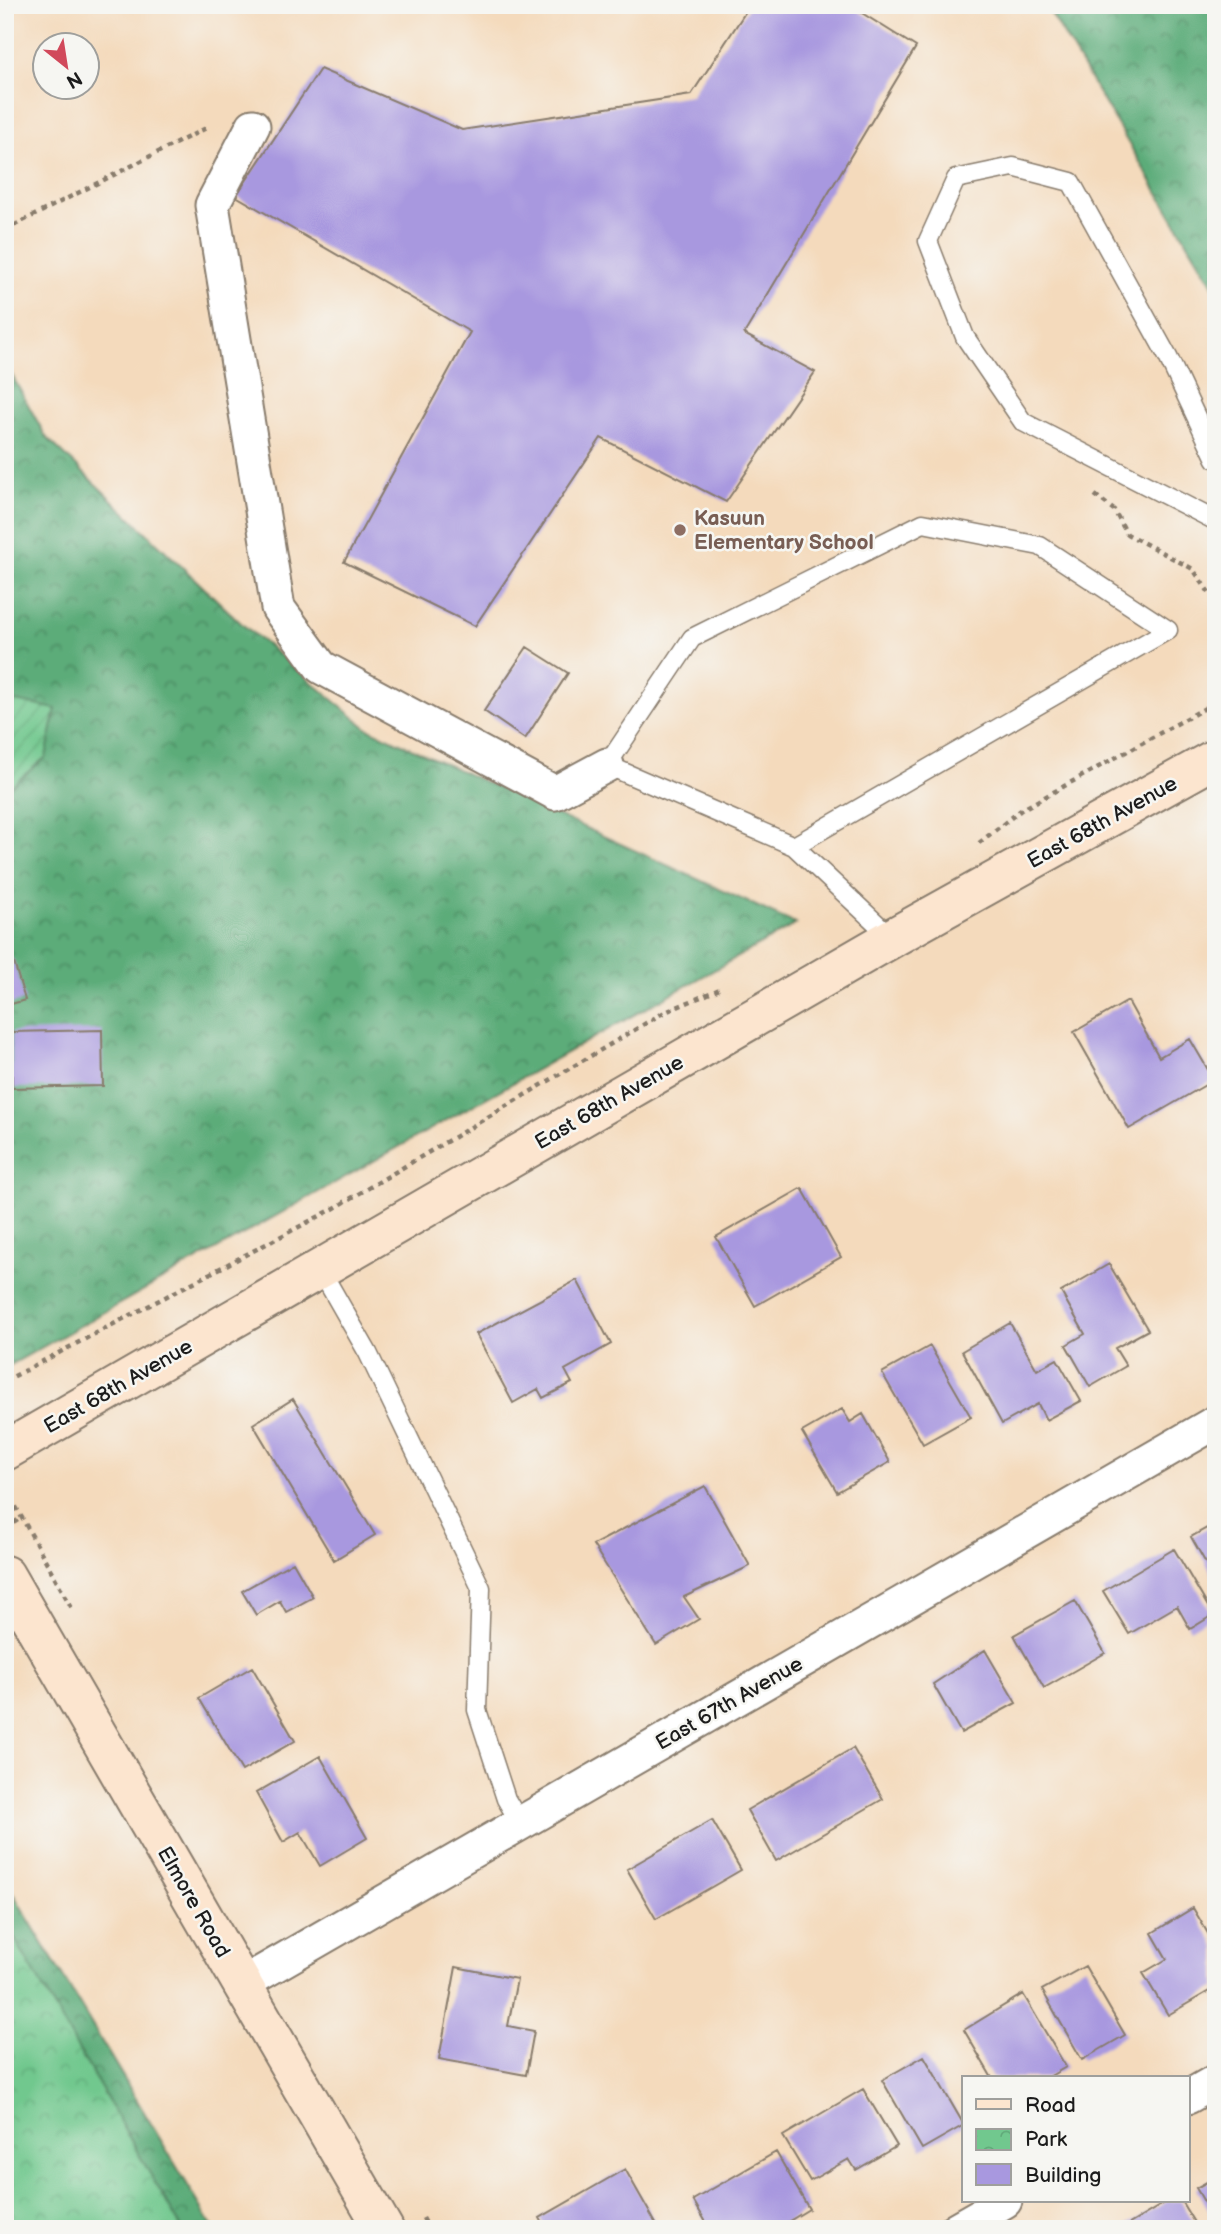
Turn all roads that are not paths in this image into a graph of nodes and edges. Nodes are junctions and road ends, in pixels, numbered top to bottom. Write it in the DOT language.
graph roads {
  1 [pos="253,126"];
  2 [pos="1216,459"];
  3 [pos="1216,521"];
  4 [pos="1216,758"];
  5 [pos="607,765"];
  6 [pos="794,846"];
  7 [pos="892,938"];
  8 [pos="320,1269"];
  9 [pos="1216,1422"];
  10 [pos="5,1451"];
  11 [pos="5,1575"];
  12 [pos="520,1823"];
  13 [pos="242,1984"];
  14 [pos="1216,2081"];
  15 [pos="1190,2095"];
  16 [pos="1003,2202"];
  17 [pos="384,2229"];
  18 [pos="956,2229"];
  1 -- 5 [label="street"];
  2 -- 3 [label="lane"];
  4 -- 7 [label="street, East 68th Avenue"];
  5 -- 6 [label="lane"];
  5 -- 6 [label="lane"];
  6 -- 7 [label="lane"];
  7 -- 8 [label="street, East 68th Avenue"];
  8 -- 10 [label="street, East 68th Avenue"];
  8 -- 12 [label="lane"];
  9 -- 12 [label="street, East 67th Avenue"];
  11 -- 13 [label="street, Elmore Road"];
  12 -- 13 [label="street, East 67th Avenue"];
  13 -- 17 [label="street, Elmore Road"];
  14 -- 15 [label="street"];
  16 -- 18 [label="street"];
}
